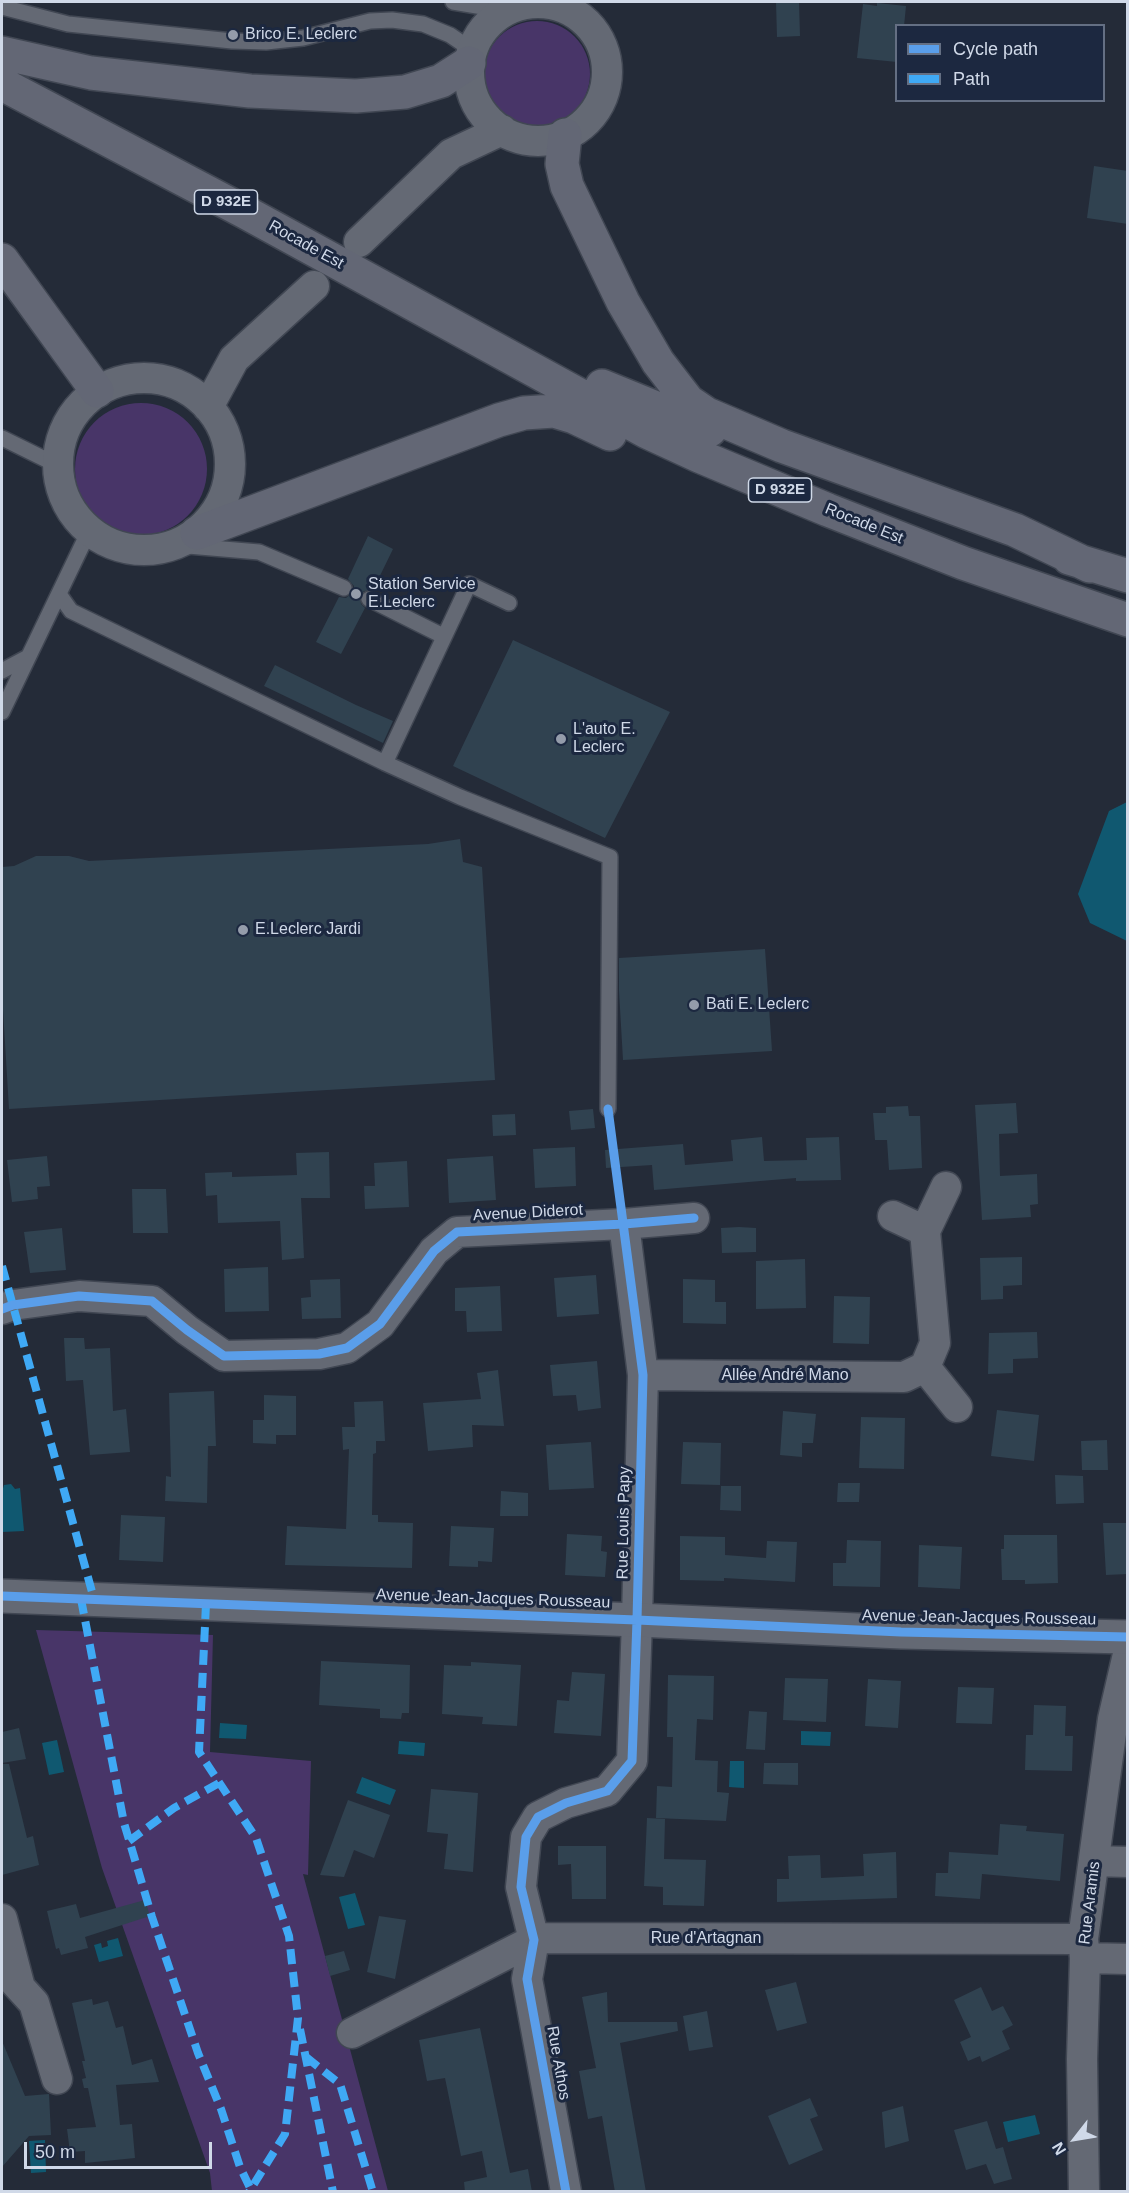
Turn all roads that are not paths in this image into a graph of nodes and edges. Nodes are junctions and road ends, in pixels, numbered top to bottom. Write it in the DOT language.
graph roads {
  1 [pos="453,2"];
  2 [pos="563,5"];
  3 [pos="2,7"];
  4 [pos="513,7"];
  5 [pos="2,53"];
  6 [pos="471,57"];
  7 [pos="2,84"];
  8 [pos="477,104"];
  9 [pos="502,130"];
  10 [pos="566,135"];
  11 [pos="451,154"];
  12 [pos="359,242"];
  13 [pos="2,260"];
  14 [pos="314,286"];
  15 [pos="449,324"];
  16 [pos="234,360"];
  17 [pos="178,384"];
  18 [pos="97,391"];
  19 [pos="208,407"];
  20 [pos="2,438"];
  21 [pos="57,465"];
  22 [pos="88,531"];
  23 [pos="186,539"];
  24 [pos="963,563"];
  25 [pos="1090,566"];
  26 [pos="1128,576"];
  27 [pos="344,588"];
  28 [pos="58,594"];
  29 [pos="369,599"];
  30 [pos="509,603"];
  31 [pos="1128,620"];
  32 [pos="443,636"];
  33 [pos="28,657"];
  34 [pos="2,671"];
  35 [pos="2,712"];
  36 [pos="385,763"];
  37 [pos="608,1109"];
  38 [pos="946,1187"];
  39 [pos="893,1216"];
  40 [pos="694,1218"];
  41 [pos="624,1224"];
  42 [pos="925,1232"];
  43 [pos="2,1309"];
  44 [pos="925,1367"];
  45 [pos="643,1375"];
  46 [pos="957,1407"];
  47 [pos="2,1596"];
  48 [pos="638,1620"];
  49 [pos="1128,1637"];
  50 [pos="1128,1654"];
  51 [pos="1095,1861"];
  52 [pos="1128,1862"];
  53 [pos="2,1919"];
  54 [pos="534,1940"];
  55 [pos="1084,1949"];
  56 [pos="1128,1959"];
  57 [pos="10,1976"];
  58 [pos="352,2033"];
  59 [pos="57,2079"];
  60 [pos="566,2192"];
  61 [pos="1084,2192"];
  1 -- 4 [label="lane"];
  2 -- 4 [label="street"];
  2 -- 10 [label="street"];
  3 -- 6 [label="lane"];
  4 -- 6 [label="street"];
  5 -- 6 [label="main road"];
  6 -- 8 [label="street"];
  7 -- 15 [label="main road, Rocade Est / D 932E"];
  8 -- 9 [label="street"];
  8 -- 11 [label="street"];
  9 -- 10 [label="street"];
  9 -- 11 [label="street"];
  10 -- 25 [label="main road"];
  11 -- 12 [label="street"];
  13 -- 18 [label="main road"];
  14 -- 16 [label="street"];
  15 -- 24 [label="main road, Rocade Est / D 932E"];
  15 -- 25 [label="main road, Rocade Est / D 932E"];
  16 -- 17 [label="street"];
  16 -- 19 [label="street"];
  17 -- 18 [label="street"];
  17 -- 19 [label="street"];
  18 -- 21 [label="street"];
  19 -- 23 [label="street"];
  20 -- 21 [label="lane"];
  21 -- 22 [label="street"];
  22 -- 23 [label="street"];
  22 -- 28 [label="lane"];
  23 -- 24 [label="main road"];
  23 -- 27 [label="lane"];
  24 -- 31 [label="main road, Rocade Est / D 932E"];
  25 -- 26 [label="main road, Rocade Est / D 932E"];
  28 -- 33 [label="lane"];
  28 -- 36 [label="lane"];
  29 -- 32 [label="lane"];
  30 -- 32 [label="lane"];
  32 -- 36 [label="lane"];
  33 -- 34 [label="lane"];
  33 -- 35 [label="lane"];
  36 -- 37 [label="lane"];
  38 -- 42 [label="street"];
  39 -- 42 [label="street"];
  40 -- 41 [label="street"];
  41 -- 43 [label="street, Avenue Diderot"];
  41 -- 45 [label="street, Rue Louis Papy"];
  42 -- 44 [label="street"];
  44 -- 45 [label="street, Allée André Mano"];
  44 -- 46 [label="street"];
  45 -- 48 [label="street, Rue Louis Papy"];
  47 -- 48 [label="street, Avenue Jean-Jacques Rousseau"];
  48 -- 49 [label="street, Avenue Jean-Jacques Rousseau"];
  48 -- 54 [label="street, Rue Louis Papy"];
  50 -- 51 [label="street, Rue Aramis"];
  51 -- 52 [label="street"];
  51 -- 55 [label="street, Rue Aramis"];
  53 -- 57 [label="street"];
  54 -- 55 [label="street, Rue d'Artagnan"];
  54 -- 58 [label="street, Rue d'Artagnan"];
  54 -- 60 [label="street, Rue Athos"];
  55 -- 56 [label="street, Rue d'Artagnan"];
  55 -- 61 [label="street, Rue Aramis"];
  57 -- 59 [label="street"];
}
